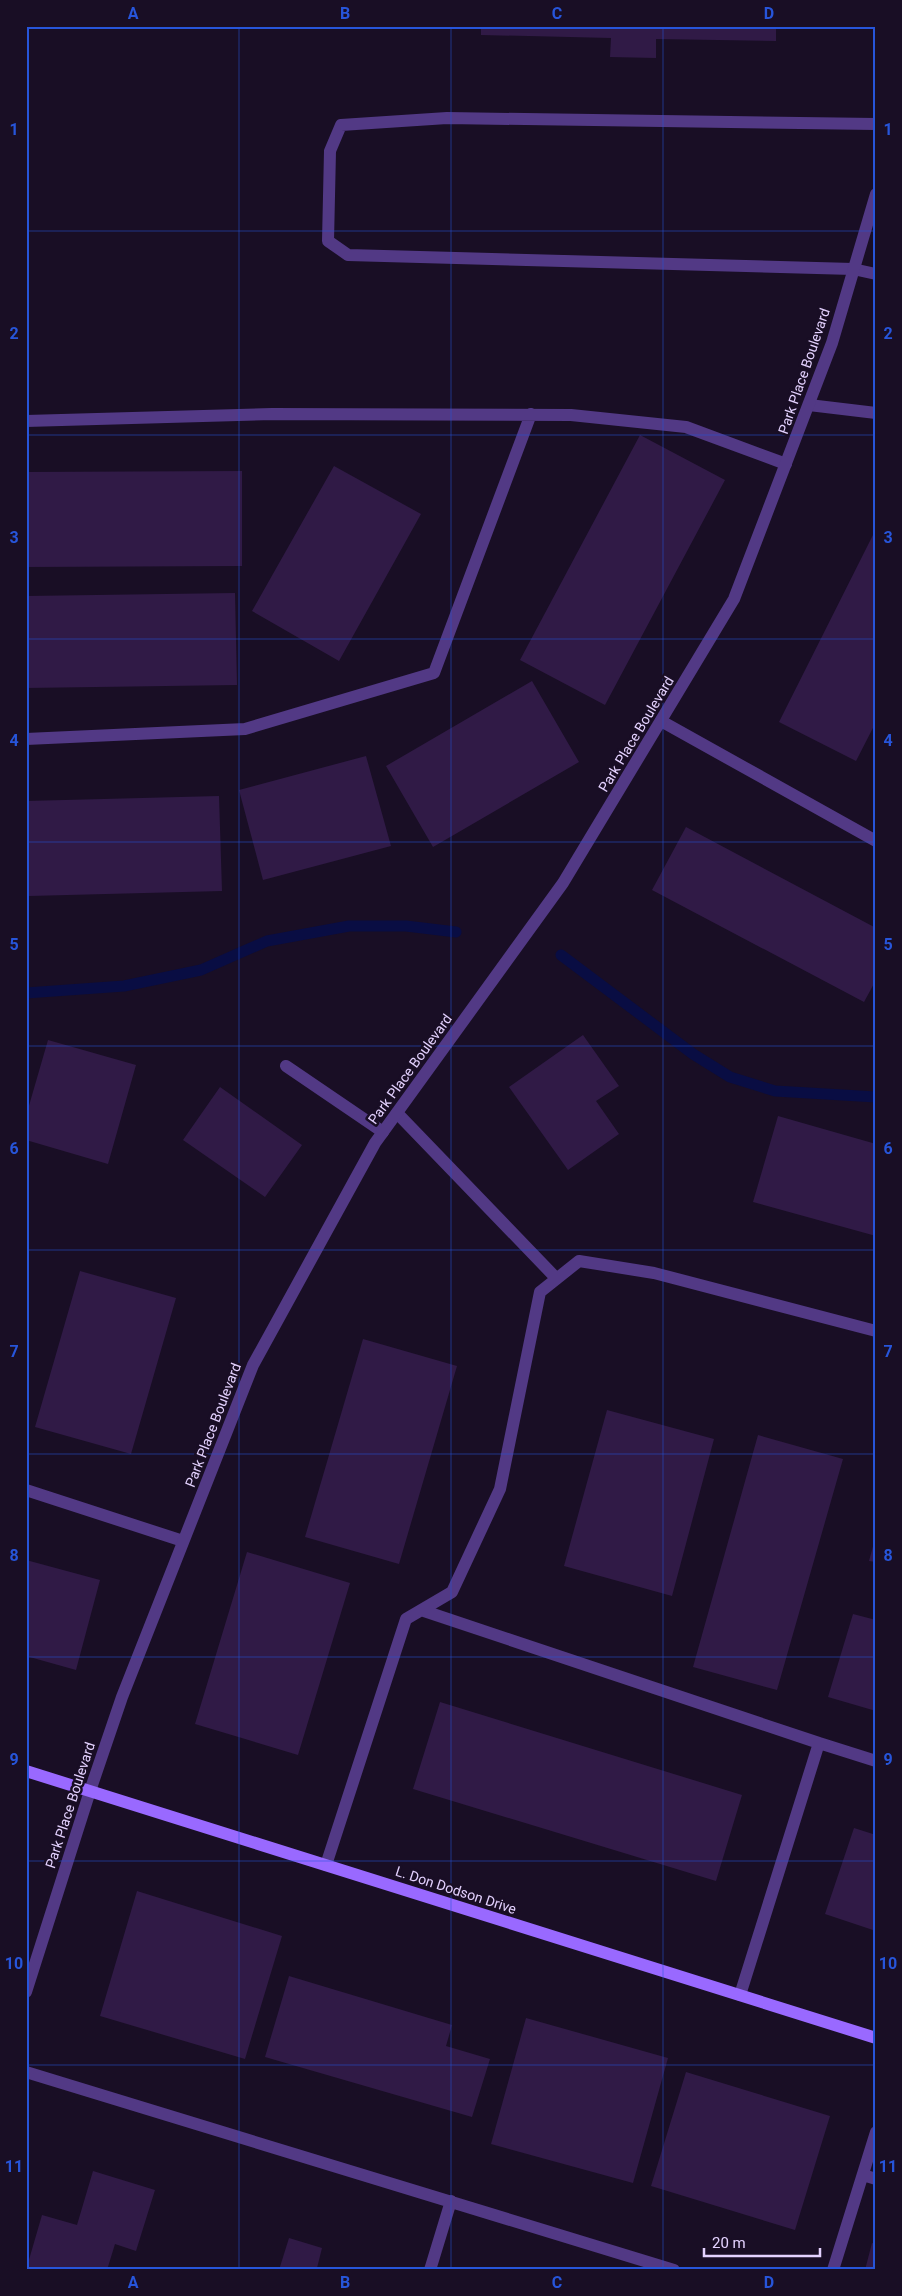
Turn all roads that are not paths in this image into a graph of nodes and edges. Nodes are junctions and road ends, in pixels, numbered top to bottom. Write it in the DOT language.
graph roads {
  1 [pos="876,124"];
  2 [pos="876,194"];
  3 [pos="853,269"];
  4 [pos="876,274"];
  5 [pos="808,405"];
  6 [pos="876,413"];
  7 [pos="531,414"];
  8 [pos="26,421"];
  9 [pos="786,464"];
  10 [pos="661,721"];
  11 [pos="26,739"];
  12 [pos="876,841"];
  13 [pos="286,1066"];
  14 [pos="397,1113"];
  15 [pos="383,1132"];
  16 [pos="556,1278"];
  17 [pos="876,1331"];
  18 [pos="26,1490"];
  19 [pos="183,1541"];
  20 [pos="421,1610"];
  21 [pos="819,1743"];
  22 [pos="876,1761"];
  23 [pos="26,1771"];
  24 [pos="90,1791"];
  25 [pos="326,1865"];
  26 [pos="26,1992"];
  27 [pos="740,1995"];
  28 [pos="876,2038"];
  29 [pos="26,2072"];
  30 [pos="876,2132"];
  31 [pos="862,2175"];
  32 [pos="876,2179"];
  33 [pos="450,2202"];
  34 [pos="430,2270"];
  35 [pos="674,2270"];
  36 [pos="833,2270"];
  1 -- 3 [label="street"];
  2 -- 3 [label="street, Park Place Boulevard"];
  3 -- 4 [label="street"];
  3 -- 5 [label="street, Park Place Boulevard"];
  5 -- 6 [label="street"];
  5 -- 9 [label="street, Park Place Boulevard"];
  7 -- 8 [label="street"];
  7 -- 9 [label="street"];
  7 -- 11 [label="street"];
  9 -- 10 [label="street, Park Place Boulevard"];
  10 -- 12 [label="street"];
  10 -- 14 [label="street, Park Place Boulevard"];
  13 -- 15 [label="street"];
  14 -- 15 [label="street, Park Place Boulevard"];
  14 -- 16 [label="street"];
  15 -- 19 [label="street, Park Place Boulevard"];
  16 -- 17 [label="street"];
  16 -- 20 [label="street"];
  18 -- 19 [label="street"];
  19 -- 24 [label="street, Park Place Boulevard"];
  20 -- 21 [label="street"];
  20 -- 25 [label="street"];
  21 -- 22 [label="street"];
  21 -- 27 [label="street"];
  23 -- 24 [label="street, L. Don Dodson Drive"];
  24 -- 25 [label="street, L. Don Dodson Drive"];
  24 -- 26 [label="street, Park Place Boulevard"];
  25 -- 27 [label="street, L. Don Dodson Drive"];
  27 -- 28 [label="street, L. Don Dodson Drive"];
  29 -- 33 [label="street"];
  30 -- 31 [label="street"];
  31 -- 32 [label="street"];
  31 -- 36 [label="street"];
  33 -- 34 [label="street"];
  33 -- 35 [label="street"];
}
